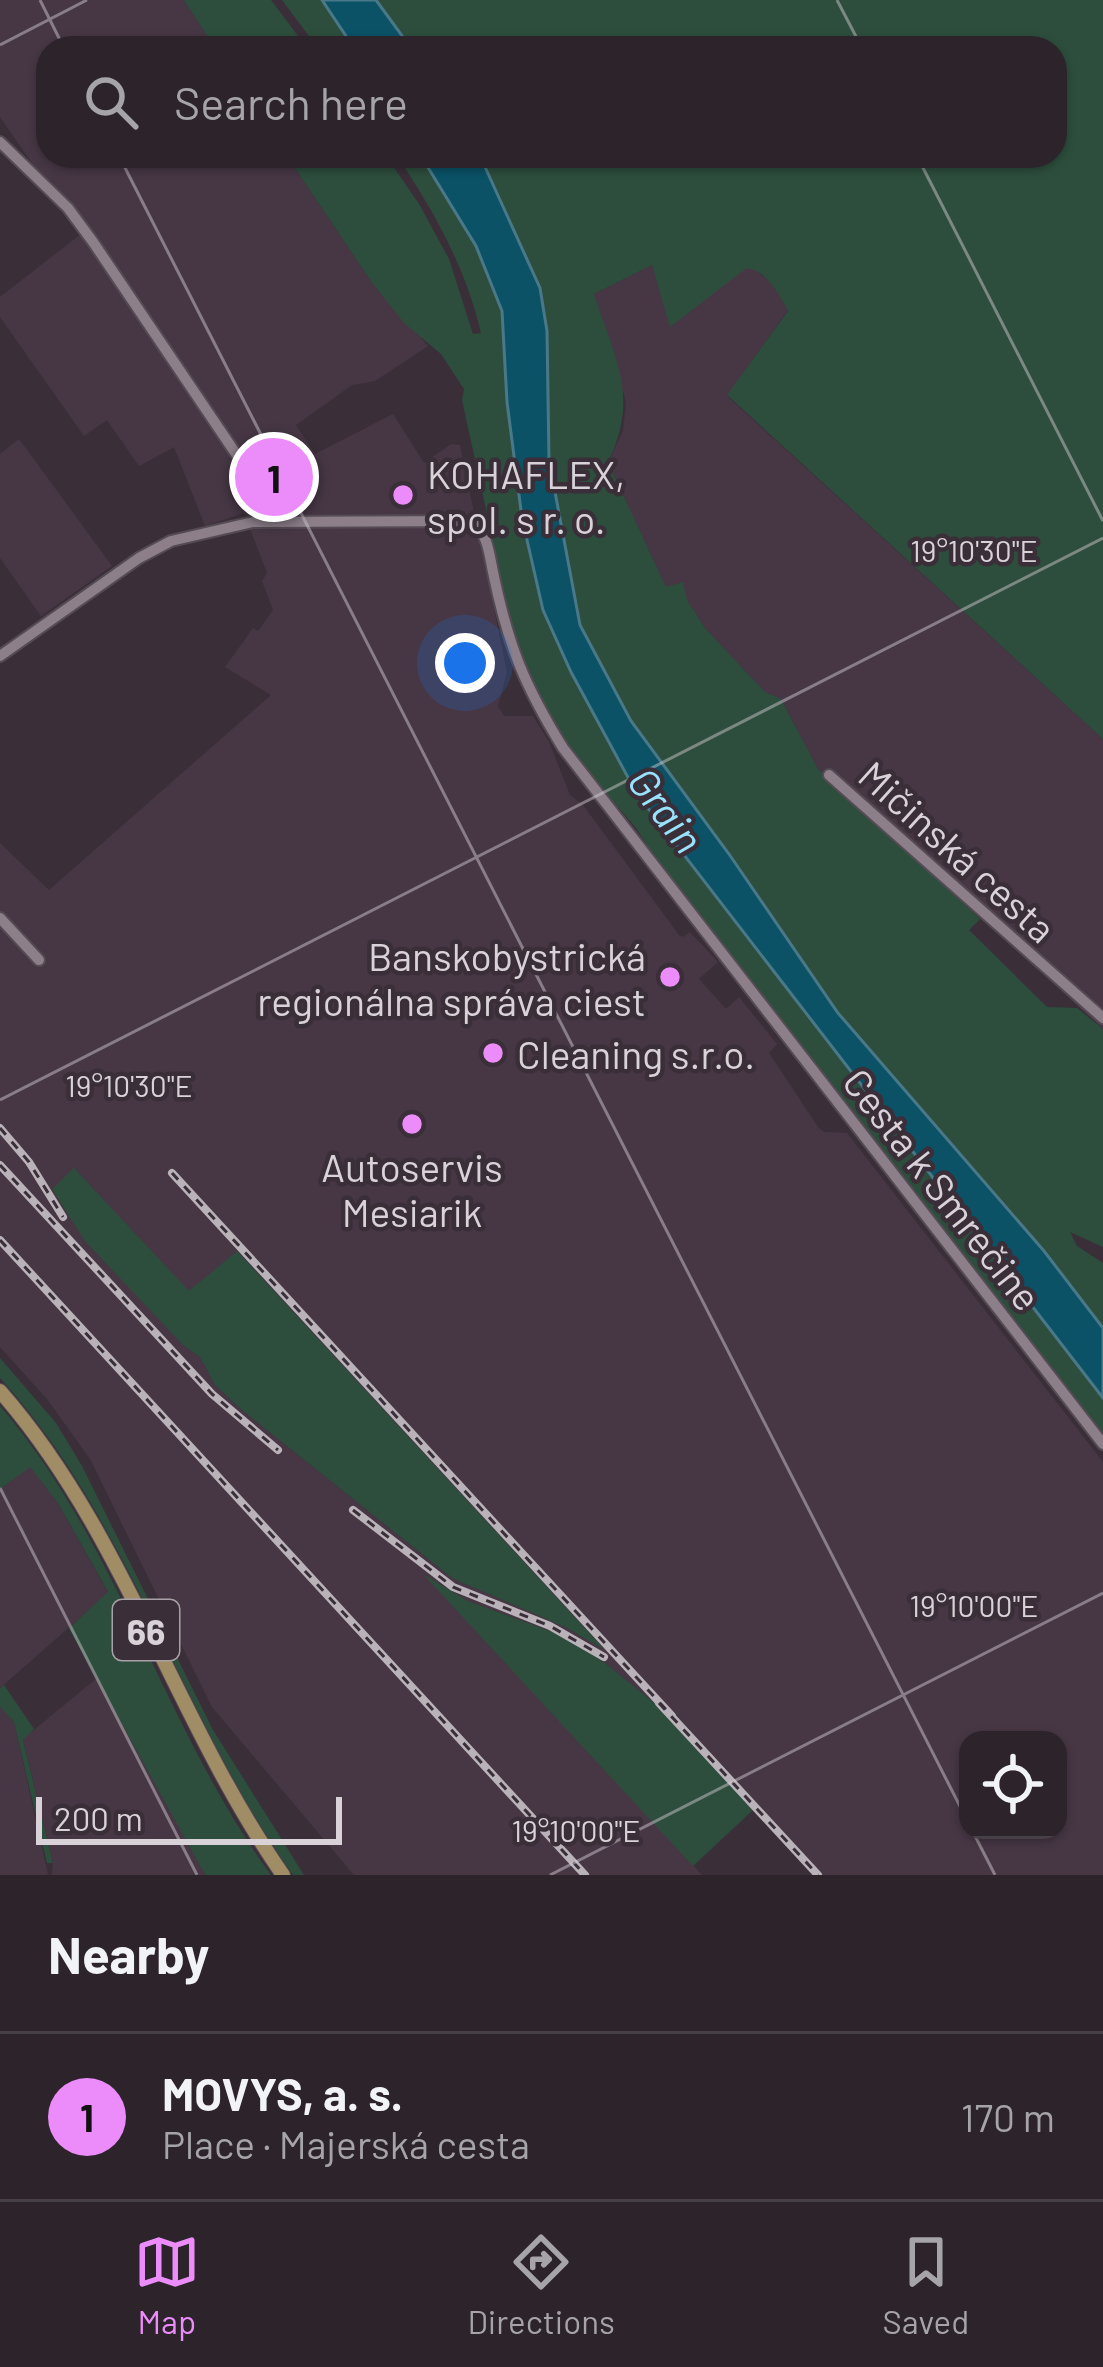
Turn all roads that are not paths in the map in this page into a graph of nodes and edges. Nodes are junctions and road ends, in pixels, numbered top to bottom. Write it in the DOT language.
graph roads {
  1 [pos="0,142"];
  2 [pos="282,522"];
  3 [pos="0,656"];
  4 [pos="829,775"];
  5 [pos="0,918"];
  6 [pos="38,960"];
  7 [pos="1103,1018"];
  8 [pos="0,1391"];
  9 [pos="1103,1444"];
  10 [pos="284,1875"];
  1 -- 2 [label="street"];
  2 -- 3 [label="street"];
  2 -- 9 [label="street, Cesta k Smrečine"];
  4 -- 7 [label="street, Mičinská cesta"];
  5 -- 6 [label="street"];
  8 -- 10 [label="main road, 66"];
}
